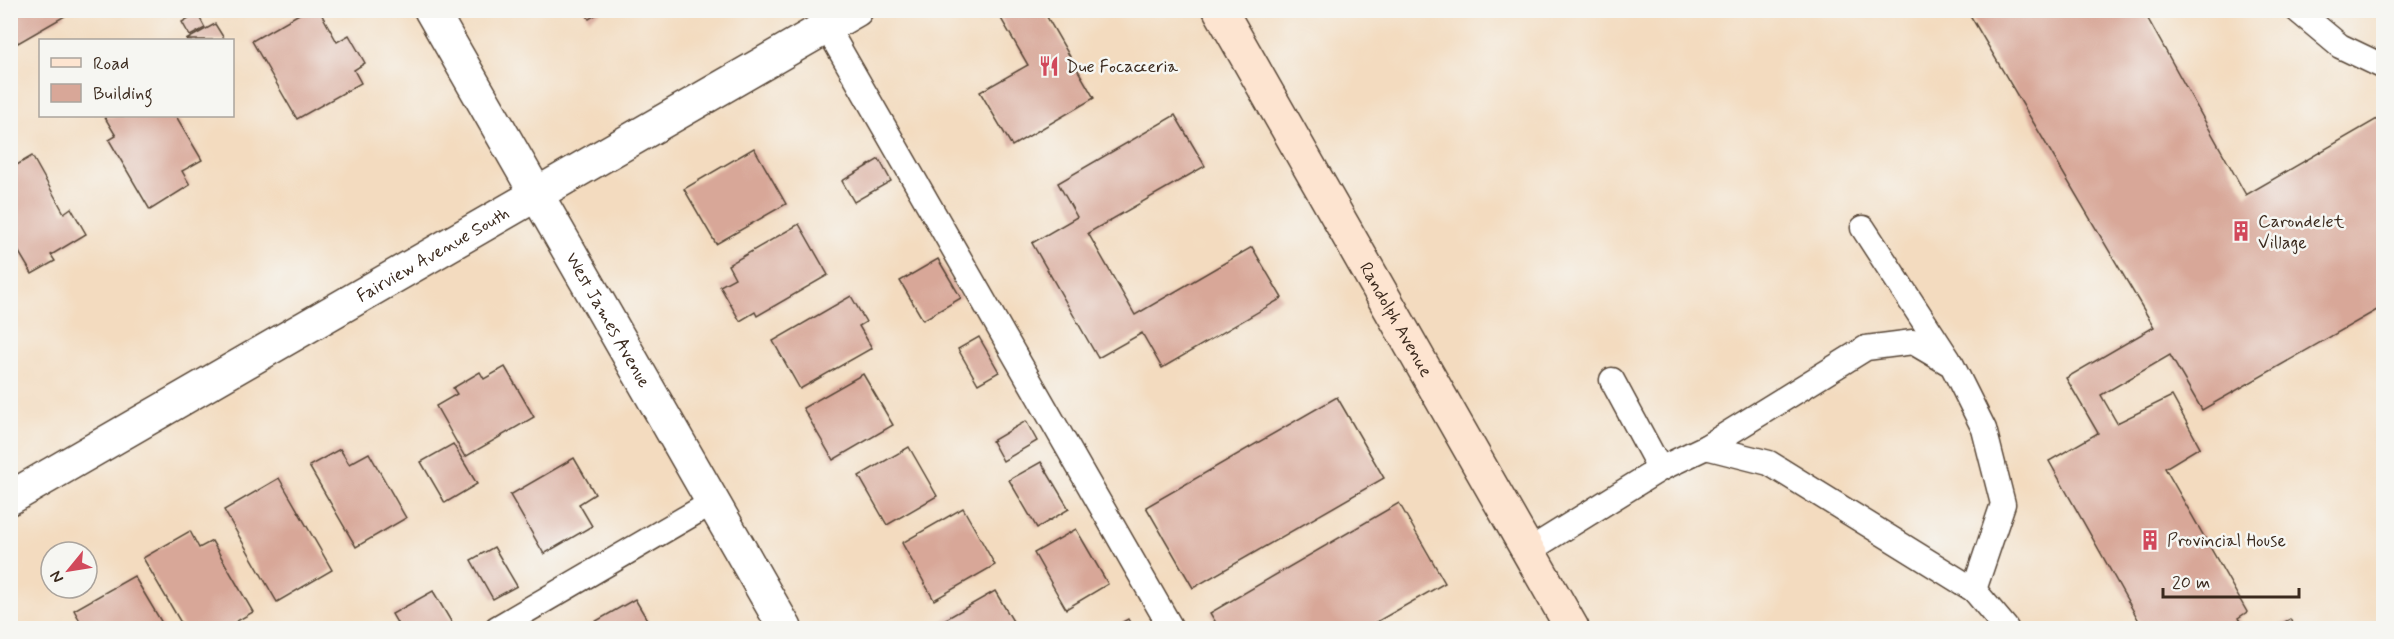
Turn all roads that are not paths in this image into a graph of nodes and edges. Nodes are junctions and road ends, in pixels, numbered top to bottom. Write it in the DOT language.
graph roads {
  1 [pos="431,10"];
  2 [pos="856,10"];
  3 [pos="1220,10"];
  4 [pos="2297,10"];
  5 [pos="822,19"];
  6 [pos="2384,67"];
  7 [pos="537,195"];
  8 [pos="1863,228"];
  9 [pos="1952,365"];
  10 [pos="1612,380"];
  11 [pos="1707,447"];
  12 [pos="1660,469"];
  13 [pos="10,498"];
  14 [pos="713,502"];
  15 [pos="1528,551"];
  16 [pos="1974,590"];
  17 [pos="497,628"];
  18 [pos="785,628"];
  19 [pos="1172,628"];
  20 [pos="1572,628"];
  21 [pos="2006,628"];
  1 -- 7 [label="street, West James Avenue"];
  2 -- 5 [label="street, Fairview Avenue South"];
  3 -- 15 [label="main road, Randolph Avenue"];
  4 -- 6 [label="lane"];
  5 -- 7 [label="street, Fairview Avenue South"];
  5 -- 19 [label="lane"];
  7 -- 13 [label="street, Fairview Avenue South"];
  7 -- 14 [label="street, West James Avenue"];
  8 -- 9 [label="lane"];
  9 -- 11 [label="lane"];
  9 -- 16 [label="lane"];
  10 -- 12 [label="lane"];
  11 -- 12 [label="lane"];
  11 -- 16 [label="lane"];
  12 -- 15 [label="lane"];
  14 -- 17 [label="lane"];
  14 -- 18 [label="street, West James Avenue"];
  15 -- 20 [label="main road, Randolph Avenue"];
  16 -- 21 [label="lane"];
}
